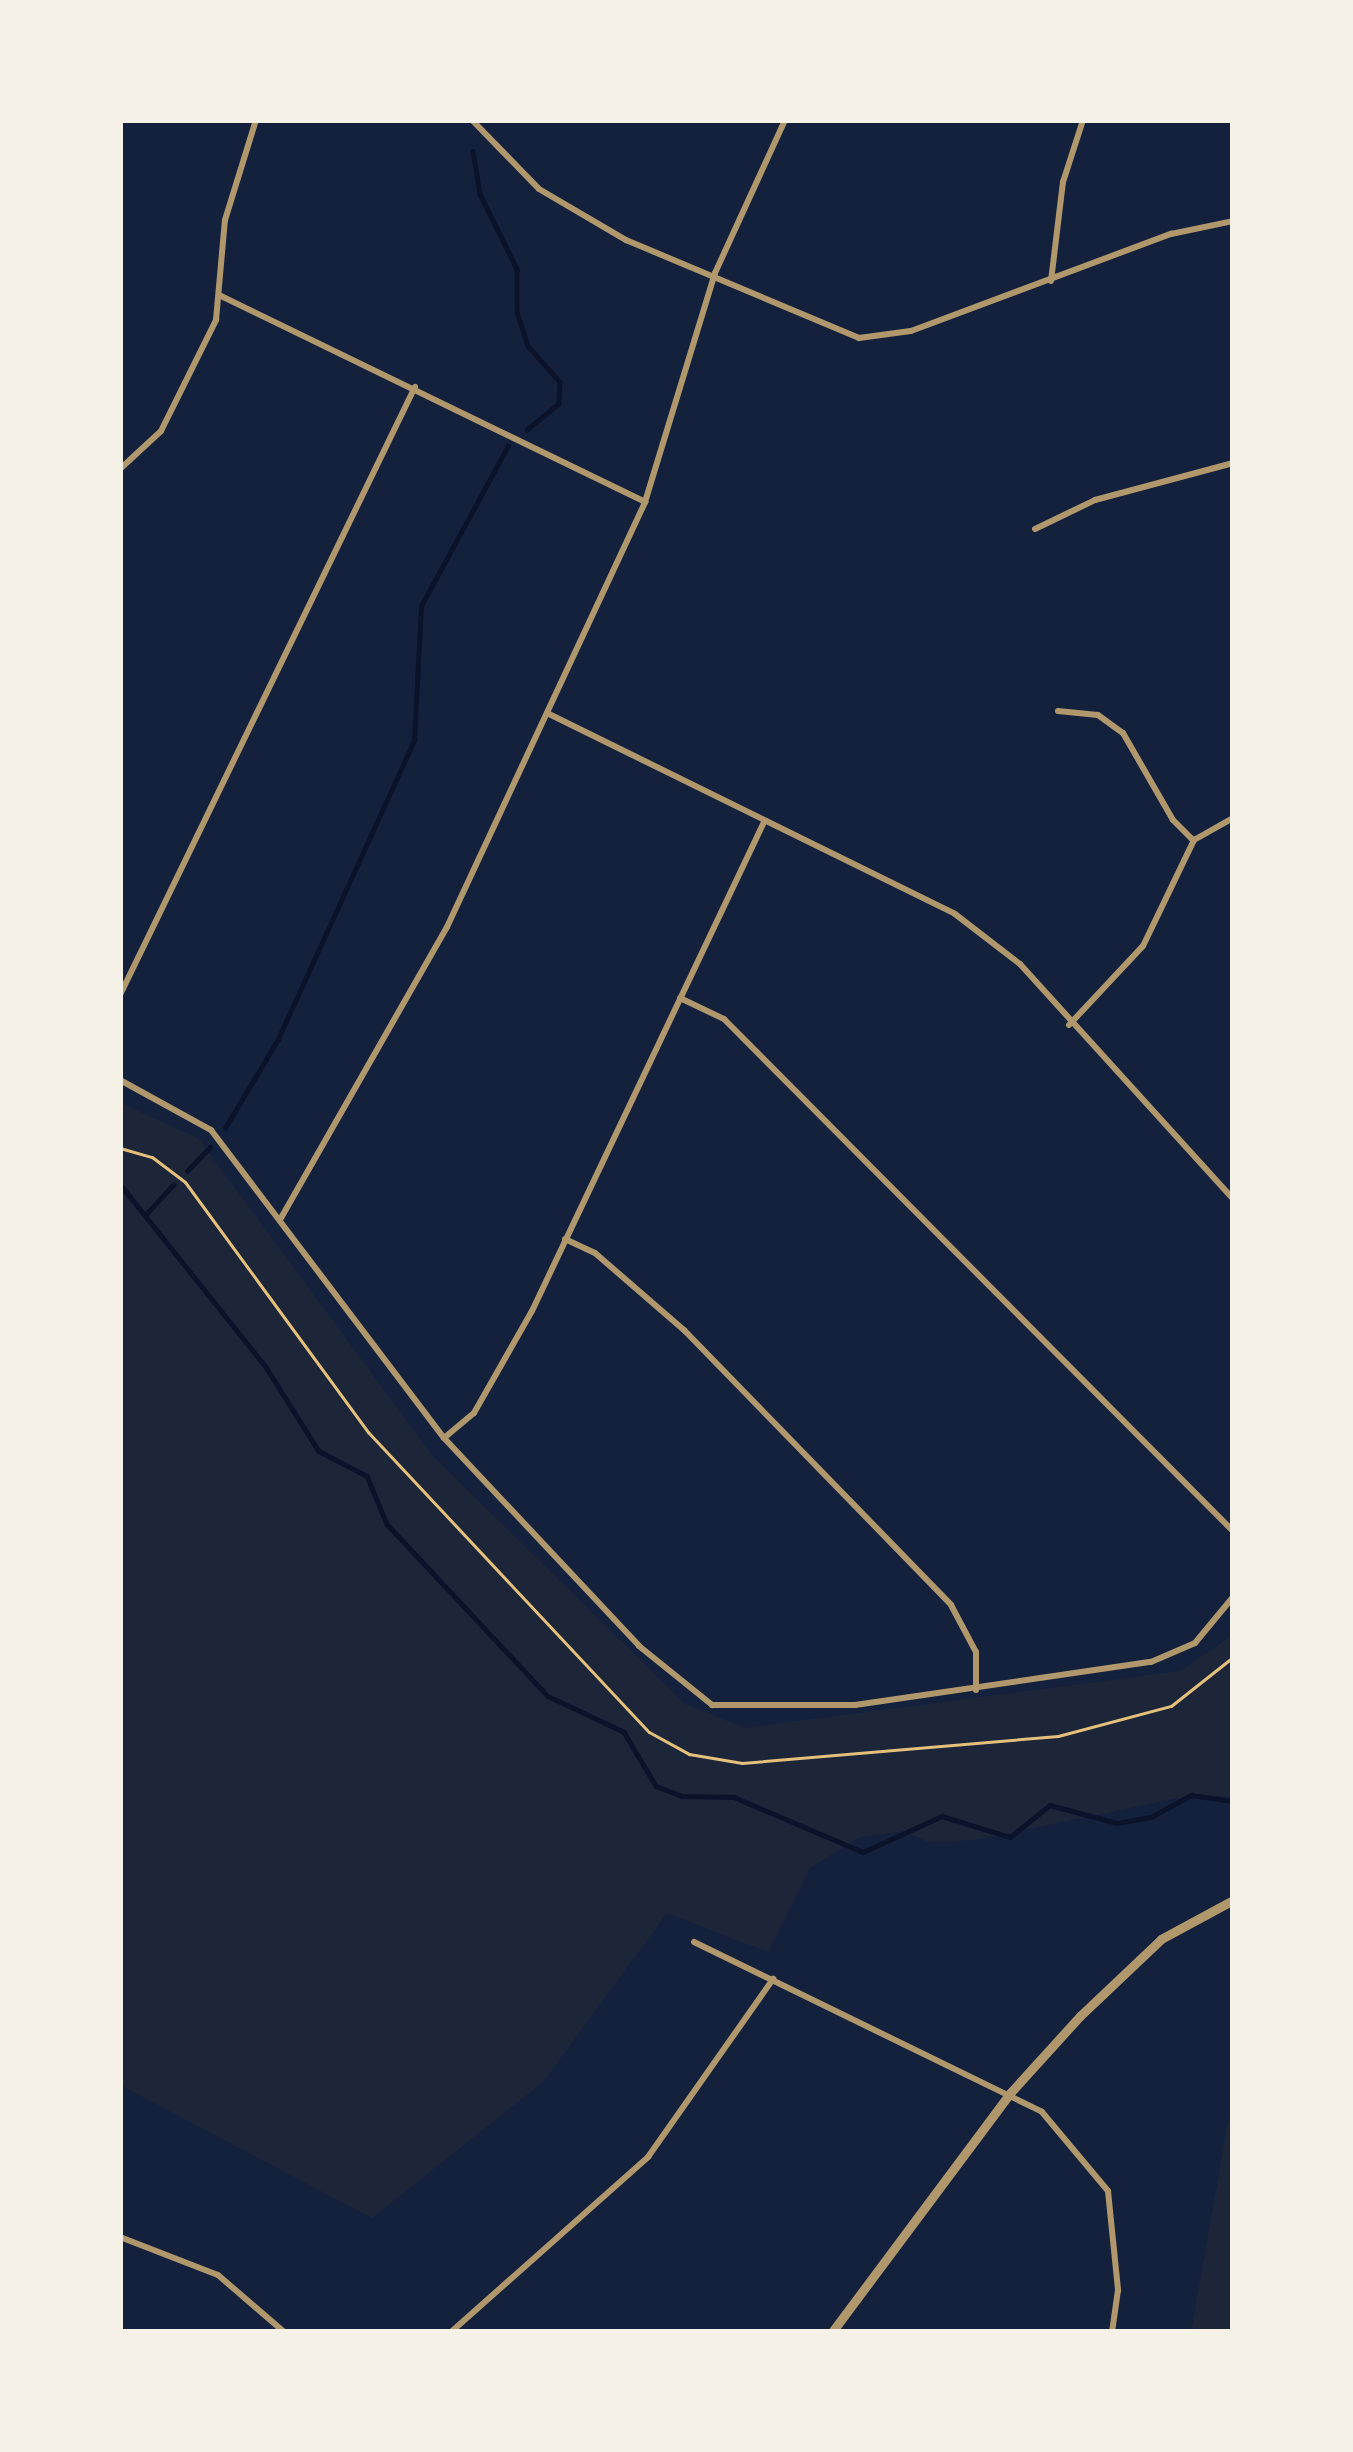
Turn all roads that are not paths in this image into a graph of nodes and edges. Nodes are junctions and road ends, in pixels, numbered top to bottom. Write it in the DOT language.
graph roads {
  1 [pos="256,120"];
  2 [pos="472,120"];
  3 [pos="785,120"];
  4 [pos="1082,120"];
  5 [pos="1233,221"];
  6 [pos="715,273"];
  7 [pos="1051,281"];
  8 [pos="219,295"];
  9 [pos="416,387"];
  10 [pos="1233,463"];
  11 [pos="120,469"];
  12 [pos="645,502"];
  13 [pos="1035,529"];
  14 [pos="1058,711"];
  15 [pos="547,713"];
  16 [pos="1233,818"];
  17 [pos="764,822"];
  18 [pos="1194,840"];
  19 [pos="120,995"];
  20 [pos="680,998"];
  21 [pos="1069,1025"];
  22 [pos="120,1080"];
  23 [pos="1233,1199"];
  24 [pos="281,1218"];
  25 [pos="566,1240"];
  26 [pos="444,1438"];
  27 [pos="1233,1531"];
  28 [pos="1233,1597"];
  29 [pos="976,1690"];
  30 [pos="1233,1900"];
  31 [pos="694,1942"];
  32 [pos="773,1979"];
  33 [pos="1012,2092"];
  34 [pos="120,2237"];
  35 [pos="284,2332"];
  36 [pos="451,2332"];
  37 [pos="832,2332"];
  38 [pos="1112,2332"];
  1 -- 8 [label="street"];
  2 -- 6 [label="street"];
  3 -- 6 [label="street"];
  4 -- 7 [label="street"];
  5 -- 7 [label="street"];
  6 -- 7 [label="street"];
  6 -- 12 [label="street"];
  8 -- 9 [label="street"];
  8 -- 11 [label="street"];
  9 -- 12 [label="street"];
  9 -- 19 [label="street"];
  10 -- 13 [label="street"];
  12 -- 15 [label="street"];
  14 -- 18 [label="street"];
  15 -- 17 [label="street"];
  15 -- 24 [label="street"];
  16 -- 18 [label="street"];
  17 -- 20 [label="street"];
  17 -- 21 [label="street"];
  18 -- 21 [label="street"];
  20 -- 25 [label="street"];
  20 -- 27 [label="street"];
  21 -- 23 [label="street"];
  22 -- 24 [label="street"];
  24 -- 26 [label="street"];
  25 -- 26 [label="street"];
  25 -- 29 [label="street"];
  26 -- 29 [label="street"];
  28 -- 29 [label="street"];
  30 -- 33 [label="street"];
  31 -- 32 [label="street"];
  32 -- 33 [label="street"];
  32 -- 36 [label="street"];
  33 -- 37 [label="street"];
  33 -- 38 [label="street"];
  34 -- 35 [label="street"];
}
